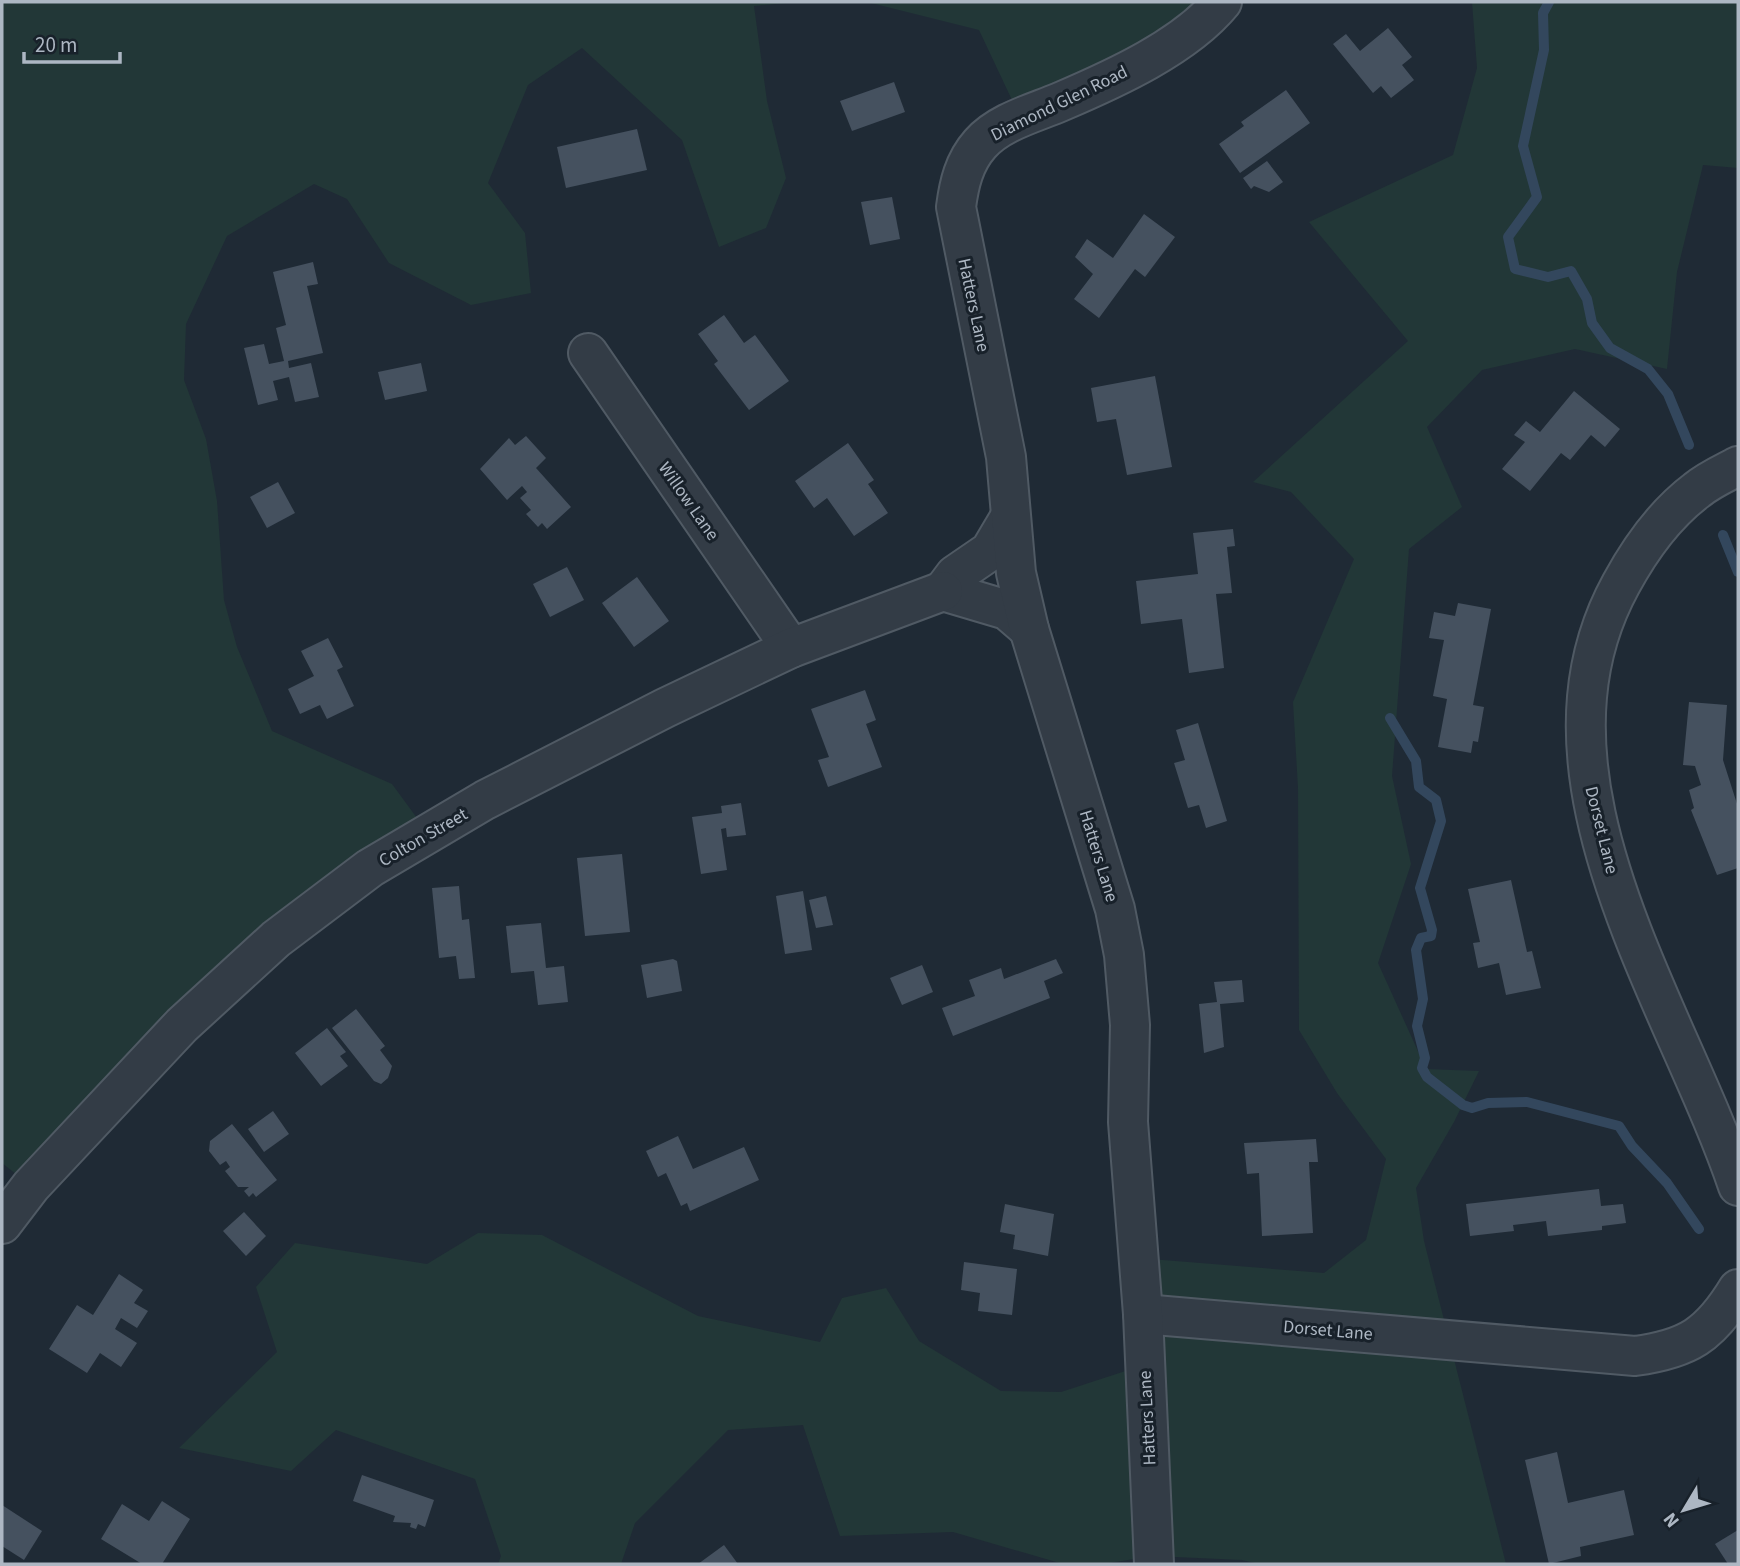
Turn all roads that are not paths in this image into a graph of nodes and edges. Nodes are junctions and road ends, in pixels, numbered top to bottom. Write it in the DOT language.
graph roads {
  1 [pos="1222,2"];
  2 [pos="968,162"];
  3 [pos="587,353"];
  4 [pos="1738,466"];
  5 [pos="1009,519"];
  6 [pos="943,591"];
  7 [pos="1029,629"];
  8 [pos="791,648"];
  9 [pos="1738,1186"];
  10 [pos="2,1224"];
  11 [pos="1738,1289"];
  12 [pos="1143,1314"];
  13 [pos="1154,1564"];
  1 -- 2 [label="street, Diamond Glen Road"];
  2 -- 5 [label="street, Hatters Lane"];
  3 -- 8 [label="street, Willow Lane"];
  4 -- 9 [label="street, Dorset Lane"];
  5 -- 6 [label="street, Colton Street"];
  5 -- 7 [label="street, Hatters Lane"];
  6 -- 7 [label="street"];
  6 -- 8 [label="street, Colton Street"];
  7 -- 12 [label="street, Hatters Lane"];
  8 -- 10 [label="street, Colton Street"];
  11 -- 12 [label="street, Dorset Lane"];
  12 -- 13 [label="street, Hatters Lane"];
}
